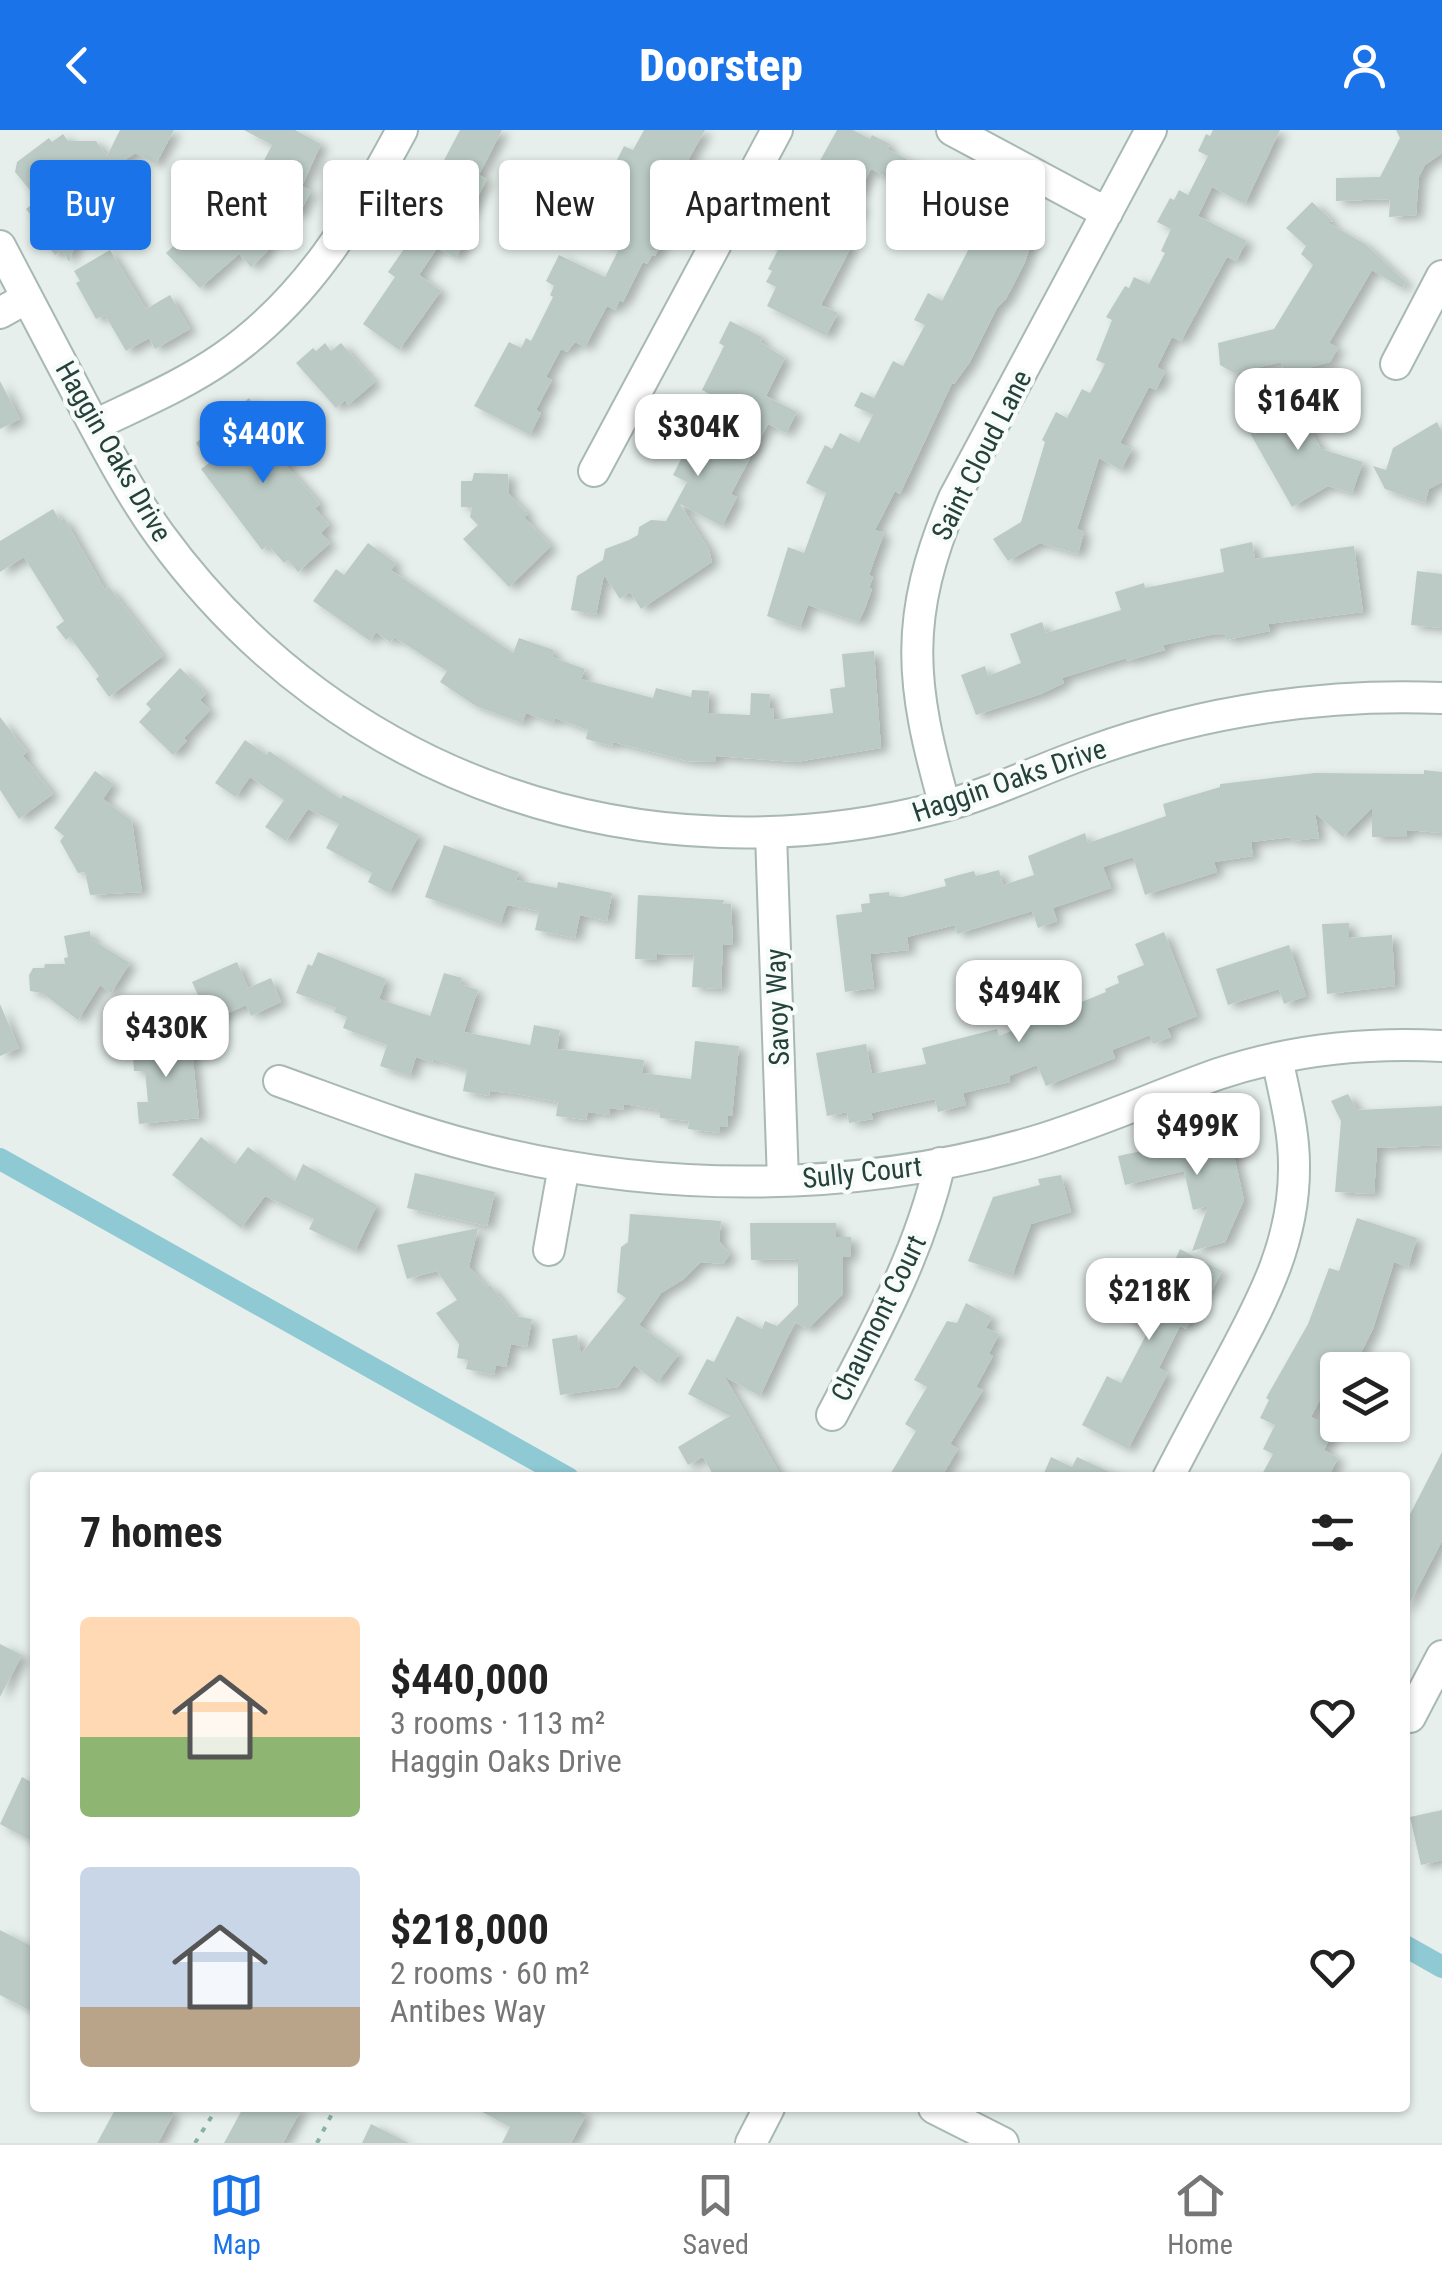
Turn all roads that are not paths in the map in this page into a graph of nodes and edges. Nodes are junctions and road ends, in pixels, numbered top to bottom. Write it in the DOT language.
graph roads {
  1 [pos="402,130"];
  2 [pos="777,130"];
  3 [pos="952,130"];
  4 [pos="1151,130"];
  5 [pos="1108,212"];
  6 [pos="0,246"];
  7 [pos="1442,276"];
  8 [pos="14,305"];
  9 [pos="1396,364"];
  10 [pos="95,426"];
  11 [pos="594,471"];
  12 [pos="1442,698"];
  13 [pos="946,806"];
  14 [pos="770,834"];
  15 [pos="1442,1046"];
  16 [pos="1277,1058"];
  17 [pos="278,1081"];
  18 [pos="940,1164"];
  19 [pos="564,1166"];
  20 [pos="783,1181"];
  21 [pos="549,1250"];
  22 [pos="832,1416"];
  23 [pos="1171,1472"];
  24 [pos="1442,1656"];
  25 [pos="1410,1710"];
  26 [pos="767,2112"];
  27 [pos="942,2112"];
  28 [pos="750,2143"];
  29 [pos="1003,2143"];
  1 -- 10 [label="street"];
  2 -- 11 [label="street"];
  3 -- 5 [label="street"];
  4 -- 5 [label="street, Saint Cloud Lane"];
  5 -- 13 [label="street, Saint Cloud Lane"];
  6 -- 8 [label="street, Haggin Oaks Drive"];
  7 -- 9 [label="street"];
  8 -- 10 [label="street, Haggin Oaks Drive"];
  10 -- 14 [label="street, Haggin Oaks Drive"];
  12 -- 13 [label="street, Haggin Oaks Drive"];
  13 -- 14 [label="street, Haggin Oaks Drive"];
  14 -- 20 [label="street, Savoy Way"];
  15 -- 16 [label="street, Sully Court"];
  16 -- 18 [label="street, Sully Court"];
  16 -- 23 [label="street"];
  17 -- 19 [label="street, Sully Court"];
  18 -- 20 [label="street, Sully Court"];
  18 -- 22 [label="street, Chaumont Court"];
  19 -- 20 [label="street, Sully Court"];
  19 -- 21 [label="street"];
  24 -- 25 [label="street"];
  26 -- 28 [label="street"];
  27 -- 29 [label="street"];
}
